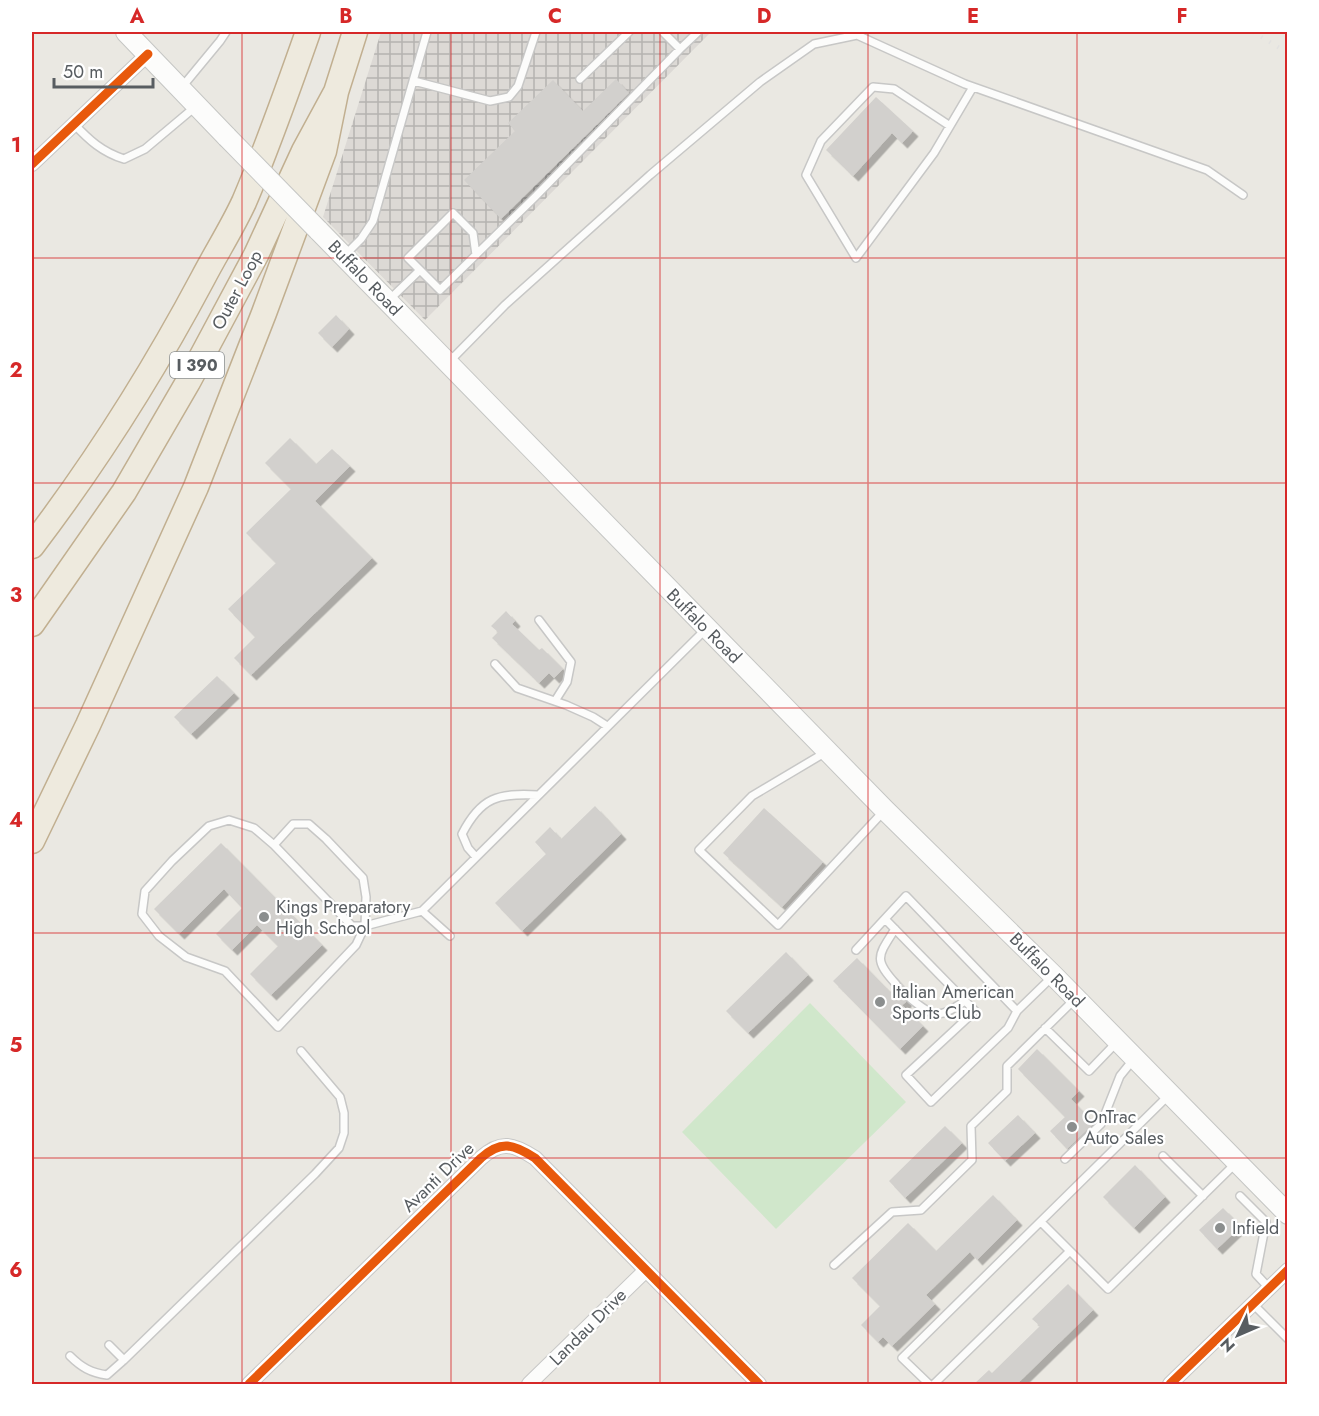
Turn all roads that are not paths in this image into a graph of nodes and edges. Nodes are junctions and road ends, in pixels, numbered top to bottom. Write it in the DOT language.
graph roads {
  1 [pos="126,32"];
  2 [pos="226,32"];
  3 [pos="308,32"];
  4 [pos="355,32"];
  5 [pos="427,32"];
  6 [pos="536,32"];
  7 [pos="629,32"];
  8 [pos="663,32"];
  9 [pos="698,32"];
  10 [pos="680,49"];
  11 [pos="148,54"];
  12 [pos="580,79"];
  13 [pos="414,81"];
  14 [pos="973,87"];
  15 [pos="181,89"];
  16 [pos="336,92"];
  17 [pos="197,106"];
  18 [pos="74,124"];
  19 [pos="950,126"];
  20 [pos="32,164"];
  21 [pos="1243,195"];
  22 [pos="476,255"];
  23 [pos="344,256"];
  24 [pos="420,270"];
  25 [pos="388,301"];
  26 [pos="447,364"];
  27 [pos="32,546"];
  28 [pos="538,620"];
  29 [pos="32,624"];
  30 [pos="706,629"];
  31 [pos="495,664"];
  32 [pos="555,701"];
  33 [pos="607,726"];
  34 [pos="828,751"];
  35 [pos="538,795"];
  36 [pos="885,810"];
  37 [pos="32,841"];
  38 [pos="274,845"];
  39 [pos="476,857"];
  40 [pos="422,910"];
  41 [pos="885,919"];
  42 [pos="365,926"];
  43 [pos="894,929"];
  44 [pos="450,936"];
  45 [pos="856,950"];
  46 [pos="1054,976"];
  47 [pos="896,984"];
  48 [pos="1076,998"];
  49 [pos="911,999"];
  50 [pos="965,1001"];
  51 [pos="1017,1011"];
  52 [pos="1045,1028"];
  53 [pos="1118,1041"];
  54 [pos="301,1051"];
  55 [pos="1134,1058"];
  56 [pos="1170,1094"];
  57 [pos="1163,1156"];
  58 [pos="1065,1160"];
  59 [pos="1237,1162"];
  60 [pos="1203,1196"];
  61 [pos="1240,1196"];
  62 [pos="1287,1214"];
  63 [pos="1041,1222"];
  64 [pos="1070,1251"];
  65 [pos="834,1265"];
  66 [pos="646,1270"];
  67 [pos="1287,1270"];
  68 [pos="1269,1288"];
  69 [pos="1253,1304"];
  70 [pos="1287,1339"];
  71 [pos="109,1345"];
  72 [pos="70,1356"];
  73 [pos="124,1360"];
  74 [pos="249,1384"];
  75 [pos="530,1384"];
  76 [pos="759,1384"];
  77 [pos="928,1384"];
  78 [pos="934,1384"];
  79 [pos="1170,1384"];
  1 -- 11 [label="main road, Buffalo Road"];
  2 -- 15 [label="lane"];
  3 -- 27 [label="highway, Outer Loop / I 390"];
  4 -- 16 [label="highway, Outer Loop / I 390"];
  5 -- 13 [label="lane"];
  6 -- 13 [label="lane"];
  7 -- 12 [label="lane"];
  8 -- 10 [label="lane"];
  9 -- 10 [label="lane"];
  10 -- 22 [label="lane"];
  11 -- 15 [label="main road, Buffalo Road"];
  11 -- 18 [label="street"];
  13 -- 23 [label="lane"];
  14 -- 19 [label="lane"];
  14 -- 21 [label="lane"];
  14 -- 26 [label="lane"];
  15 -- 17 [label="main road, Buffalo Road"];
  16 -- 29 [label="highway, Outer Loop / I 390"];
  16 -- 37 [label="highway"];
  17 -- 18 [label="lane"];
  17 -- 23 [label="main road, Buffalo Road, bridge"];
  18 -- 20 [label="street"];
  19 -- 19 [label="lane"];
  22 -- 24 [label="lane"];
  22 -- 24 [label="lane"];
  23 -- 25 [label="main road, Buffalo Road"];
  24 -- 25 [label="lane"];
  25 -- 26 [label="main road, Buffalo Road"];
  26 -- 30 [label="main road, Buffalo Road"];
  28 -- 32 [label="lane"];
  30 -- 33 [label="lane"];
  30 -- 34 [label="main road, Buffalo Road"];
  31 -- 32 [label="lane"];
  32 -- 33 [label="lane"];
  33 -- 35 [label="lane"];
  34 -- 36 [label="main road, Buffalo Road"];
  34 -- 36 [label="lane"];
  35 -- 39 [label="lane"];
  35 -- 39 [label="lane"];
  36 -- 46 [label="main road, Buffalo Road"];
  38 -- 42 [label="lane"];
  38 -- 42 [label="lane"];
  38 -- 42 [label="lane"];
  39 -- 40 [label="lane"];
  40 -- 42 [label="lane"];
  40 -- 44 [label="lane"];
  41 -- 43 [label="lane"];
  41 -- 45 [label="lane"];
  41 -- 51 [label="lane"];
  43 -- 47 [label="lane"];
  43 -- 50 [label="lane"];
  46 -- 48 [label="main road, Buffalo Road"];
  46 -- 51 [label="lane"];
  48 -- 52 [label="lane"];
  48 -- 53 [label="main road, Buffalo Road"];
  49 -- 50 [label="lane"];
  50 -- 51 [label="lane"];
  52 -- 53 [label="lane"];
  52 -- 65 [label="lane"];
  53 -- 55 [label="main road, Buffalo Road"];
  54 -- 73 [label="lane"];
  55 -- 56 [label="main road, Buffalo Road"];
  55 -- 58 [label="lane"];
  56 -- 59 [label="main road, Buffalo Road"];
  56 -- 63 [label="lane"];
  57 -- 60 [label="lane"];
  59 -- 60 [label="lane"];
  59 -- 62 [label="main road, Buffalo Road"];
  60 -- 64 [label="lane"];
  61 -- 68 [label="lane"];
  63 -- 64 [label="lane"];
  63 -- 77 [label="lane"];
  64 -- 78 [label="lane"];
  66 -- 74 [label="street, Avanti Drive"];
  66 -- 75 [label="street, Landau Drive"];
  66 -- 76 [label="street, Avanti Drive"];
  67 -- 68 [label="street"];
  68 -- 69 [label="street"];
  69 -- 70 [label="lane"];
  69 -- 79 [label="street"];
  71 -- 73 [label="lane"];
  72 -- 73 [label="lane"];
}
